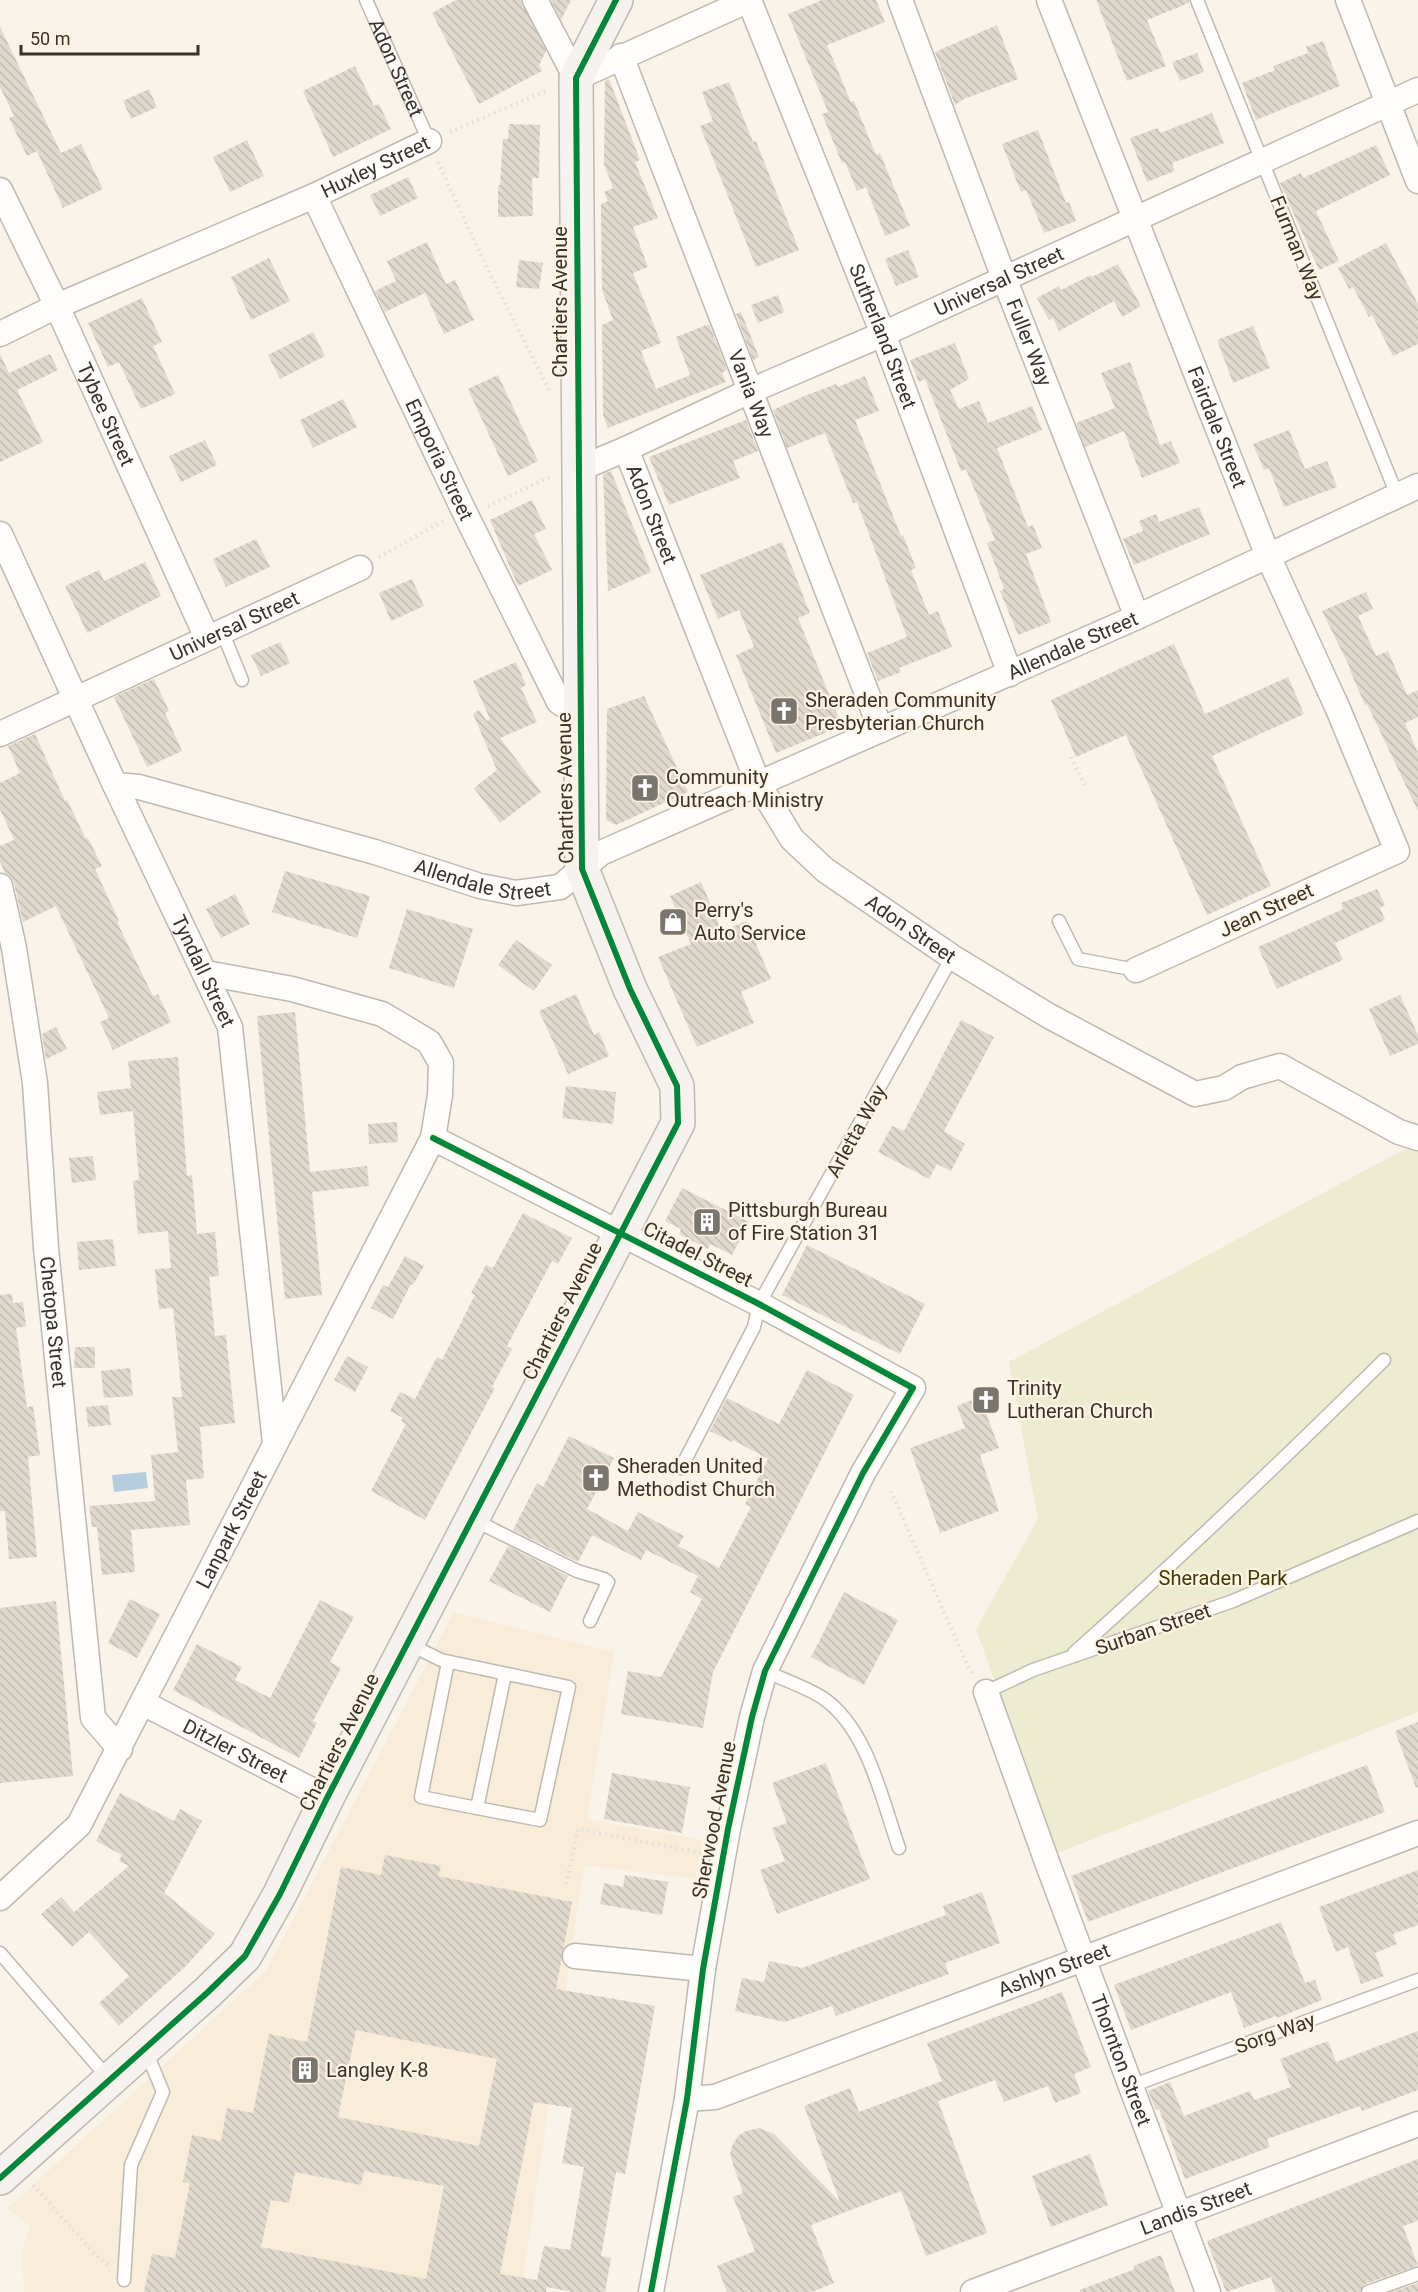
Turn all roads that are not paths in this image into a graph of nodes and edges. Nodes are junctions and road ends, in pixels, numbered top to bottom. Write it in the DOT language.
graph roads {
  1 [pos="366,0"];
  2 [pos="535,0"];
  3 [pos="616,0"];
  4 [pos="749,0"];
  5 [pos="900,0"];
  6 [pos="1049,0"];
  7 [pos="1197,0"];
  8 [pos="1348,0"];
  9 [pos="621,56"];
  10 [pos="576,78"];
  11 [pos="1418,90"];
  12 [pos="1387,103"];
  13 [pos="429,141"];
  14 [pos="1262,160"];
  15 [pos="1418,181"];
  16 [pos="0,190"];
  17 [pos="314,195"];
  18 [pos="1135,219"];
  19 [pos="1004,278"];
  20 [pos="57,306"];
  21 [pos="0,334"];
  22 [pos="883,334"];
  23 [pos="750,391"];
  24 [pos="627,449"];
  25 [pos="579,469"];
  26 [pos="1408,491"];
  27 [pos="0,534"];
  28 [pos="1268,556"];
  29 [pos="360,568"];
  30 [pos="1137,617"];
  31 [pos="214,634"];
  32 [pos="1010,674"];
  33 [pos="242,680"];
  34 [pos="75,699"];
  35 [pos="579,715"];
  36 [pos="881,730"];
  37 [pos="0,734"];
  38 [pos="759,783"];
  39 [pos="115,785"];
  40 [pos="1396,851"];
  41 [pos="582,869"];
  42 [pos="0,886"];
  43 [pos="1059,921"];
  44 [pos="952,957"];
  45 [pos="1136,970"];
  46 [pos="206,973"];
  47 [pos="433,1138"];
  48 [pos="1418,1138"];
  49 [pos="621,1233"];
  50 [pos="759,1304"];
  51 [pos="1384,1360"];
  52 [pos="914,1388"];
  53 [pos="275,1443"];
  54 [pos="681,1468"];
  55 [pos="473,1520"];
  56 [pos="1418,1521"];
  57 [pos="590,1621"];
  58 [pos="408,1644"];
  59 [pos="1069,1658"];
  60 [pos="448,1662"];
  61 [pos="765,1671"];
  62 [pos="505,1674"];
  63 [pos="986,1692"];
  64 [pos="143,1703"];
  65 [pos="120,1749"];
  66 [pos="327,1798"];
  67 [pos="477,1808"];
  68 [pos="1418,1833"];
  69 [pos="899,1848"];
  70 [pos="0,1898"];
  71 [pos="0,1953"];
  72 [pos="575,1956"];
  73 [pos="1083,1960"];
  74 [pos="703,1969"];
  75 [pos="1418,1980"];
  76 [pos="145,2048"];
  77 [pos="109,2079"];
  78 [pos="1131,2086"];
  79 [pos="687,2099"];
  80 [pos="1418,2124"];
  81 [pos="7,2171"];
  82 [pos="1179,2215"];
  83 [pos="1418,2274"];
  84 [pos="124,2280"];
  85 [pos="651,2292"];
  86 [pos="973,2292"];
  87 [pos="1208,2292"];
  88 [pos="1368,2292"];
  1 -- 13 [label="lane, Adon Street"];
  2 -- 10 [label="street"];
  3 -- 10 [label="street, Chartiers Avenue"];
  4 -- 9 [label="street"];
  4 -- 22 [label="street, Sutherland Street"];
  5 -- 19 [label="street, Fuller Way"];
  6 -- 18 [label="street, Fairdale Street"];
  7 -- 14 [label="lane, Furman Way"];
  8 -- 12 [label="street"];
  9 -- 10 [label="street"];
  9 -- 23 [label="street, Vania Way"];
  10 -- 25 [label="street, Chartiers Avenue"];
  11 -- 12 [label="street, Universal Street"];
  12 -- 14 [label="street, Universal Street"];
  12 -- 15 [label="street"];
  13 -- 17 [label="street, Huxley Street"];
  14 -- 18 [label="street, Universal Street"];
  14 -- 26 [label="lane, Furman Way"];
  16 -- 20 [label="street, Tybee Street"];
  17 -- 20 [label="street, Huxley Street"];
  17 -- 35 [label="street, Emporia Street"];
  18 -- 19 [label="street, Universal Street"];
  18 -- 28 [label="street, Fairdale Street"];
  19 -- 22 [label="street, Universal Street"];
  19 -- 30 [label="street, Fuller Way"];
  20 -- 21 [label="street, Huxley Street"];
  20 -- 31 [label="street, Tybee Street"];
  22 -- 23 [label="street, Universal Street"];
  22 -- 32 [label="street, Sutherland Street"];
  23 -- 24 [label="street, Universal Street"];
  23 -- 36 [label="street, Vania Way"];
  24 -- 25 [label="street, Universal Street"];
  24 -- 38 [label="street, Adon Street"];
  25 -- 35 [label="street, Chartiers Avenue"];
  26 -- 28 [label="street, Allendale Street"];
  27 -- 34 [label="street, Tyndall Street"];
  28 -- 30 [label="street, Allendale Street"];
  28 -- 40 [label="street, Fairdale Street"];
  29 -- 31 [label="street, Universal Street"];
  30 -- 32 [label="street, Allendale Street"];
  31 -- 33 [label="lane, Tybee Street"];
  31 -- 34 [label="street, Universal Street"];
  32 -- 36 [label="street, Allendale Street"];
  34 -- 37 [label="street, Universal Street"];
  34 -- 39 [label="street, Tyndall Street"];
  35 -- 41 [label="street, Chartiers Avenue"];
  36 -- 38 [label="street, Allendale Street"];
  38 -- 41 [label="street, Allendale Street"];
  38 -- 44 [label="street, Adon Street"];
  39 -- 41 [label="street, Allendale Street"];
  39 -- 46 [label="street, Tyndall Street"];
  40 -- 45 [label="street, Jean Street"];
  41 -- 49 [label="street, Chartiers Avenue"];
  42 -- 65 [label="street, Chetopa Street"];
  43 -- 45 [label="lane"];
  44 -- 48 [label="street, Adon Street"];
  44 -- 50 [label="lane, Arletta Way"];
  46 -- 47 [label="street"];
  46 -- 53 [label="street, Tyndall Street"];
  47 -- 49 [label="street, Citadel Street"];
  47 -- 53 [label="street, Lanpark Street"];
  49 -- 50 [label="street, Citadel Street"];
  49 -- 55 [label="street, Chartiers Avenue"];
  50 -- 52 [label="street, Citadel Street"];
  50 -- 54 [label="lane, Arletta Way"];
  51 -- 59 [label="lane"];
  52 -- 61 [label="street, Sherwood Avenue"];
  53 -- 64 [label="street, Lanpark Street"];
  55 -- 57 [label="lane"];
  55 -- 58 [label="street, Chartiers Avenue"];
  56 -- 59 [label="lane, Surban Street"];
  58 -- 60 [label="lane"];
  58 -- 66 [label="street, Chartiers Avenue"];
  59 -- 63 [label="lane, Surban Street"];
  60 -- 62 [label="lane"];
  60 -- 67 [label="lane"];
  61 -- 69 [label="lane"];
  61 -- 74 [label="street, Sherwood Avenue"];
  62 -- 67 [label="lane"];
  62 -- 67 [label="lane"];
  63 -- 73 [label="street, Thornton Street"];
  64 -- 65 [label="street, Lanpark Street"];
  64 -- 66 [label="street, Ditzler Street"];
  65 -- 70 [label="street, Lanpark Street"];
  66 -- 76 [label="street, Chartiers Avenue"];
  68 -- 73 [label="street, Ashlyn Street"];
  71 -- 77 [label="lane"];
  72 -- 74 [label="street"];
  73 -- 78 [label="street, Thornton Street"];
  73 -- 79 [label="street, Ashlyn Street"];
  74 -- 79 [label="street, Sherwood Avenue"];
  75 -- 78 [label="lane, Sorg Way"];
  76 -- 77 [label="street, Chartiers Avenue"];
  76 -- 84 [label="lane"];
  77 -- 81 [label="street, Chartiers Avenue"];
  78 -- 82 [label="street, Thornton Street"];
  79 -- 85 [label="street, Sherwood Avenue"];
  80 -- 82 [label="street, Landis Street"];
  82 -- 86 [label="street, Landis Street"];
  82 -- 87 [label="street, Thornton Street"];
  83 -- 88 [label="lane"];
}
